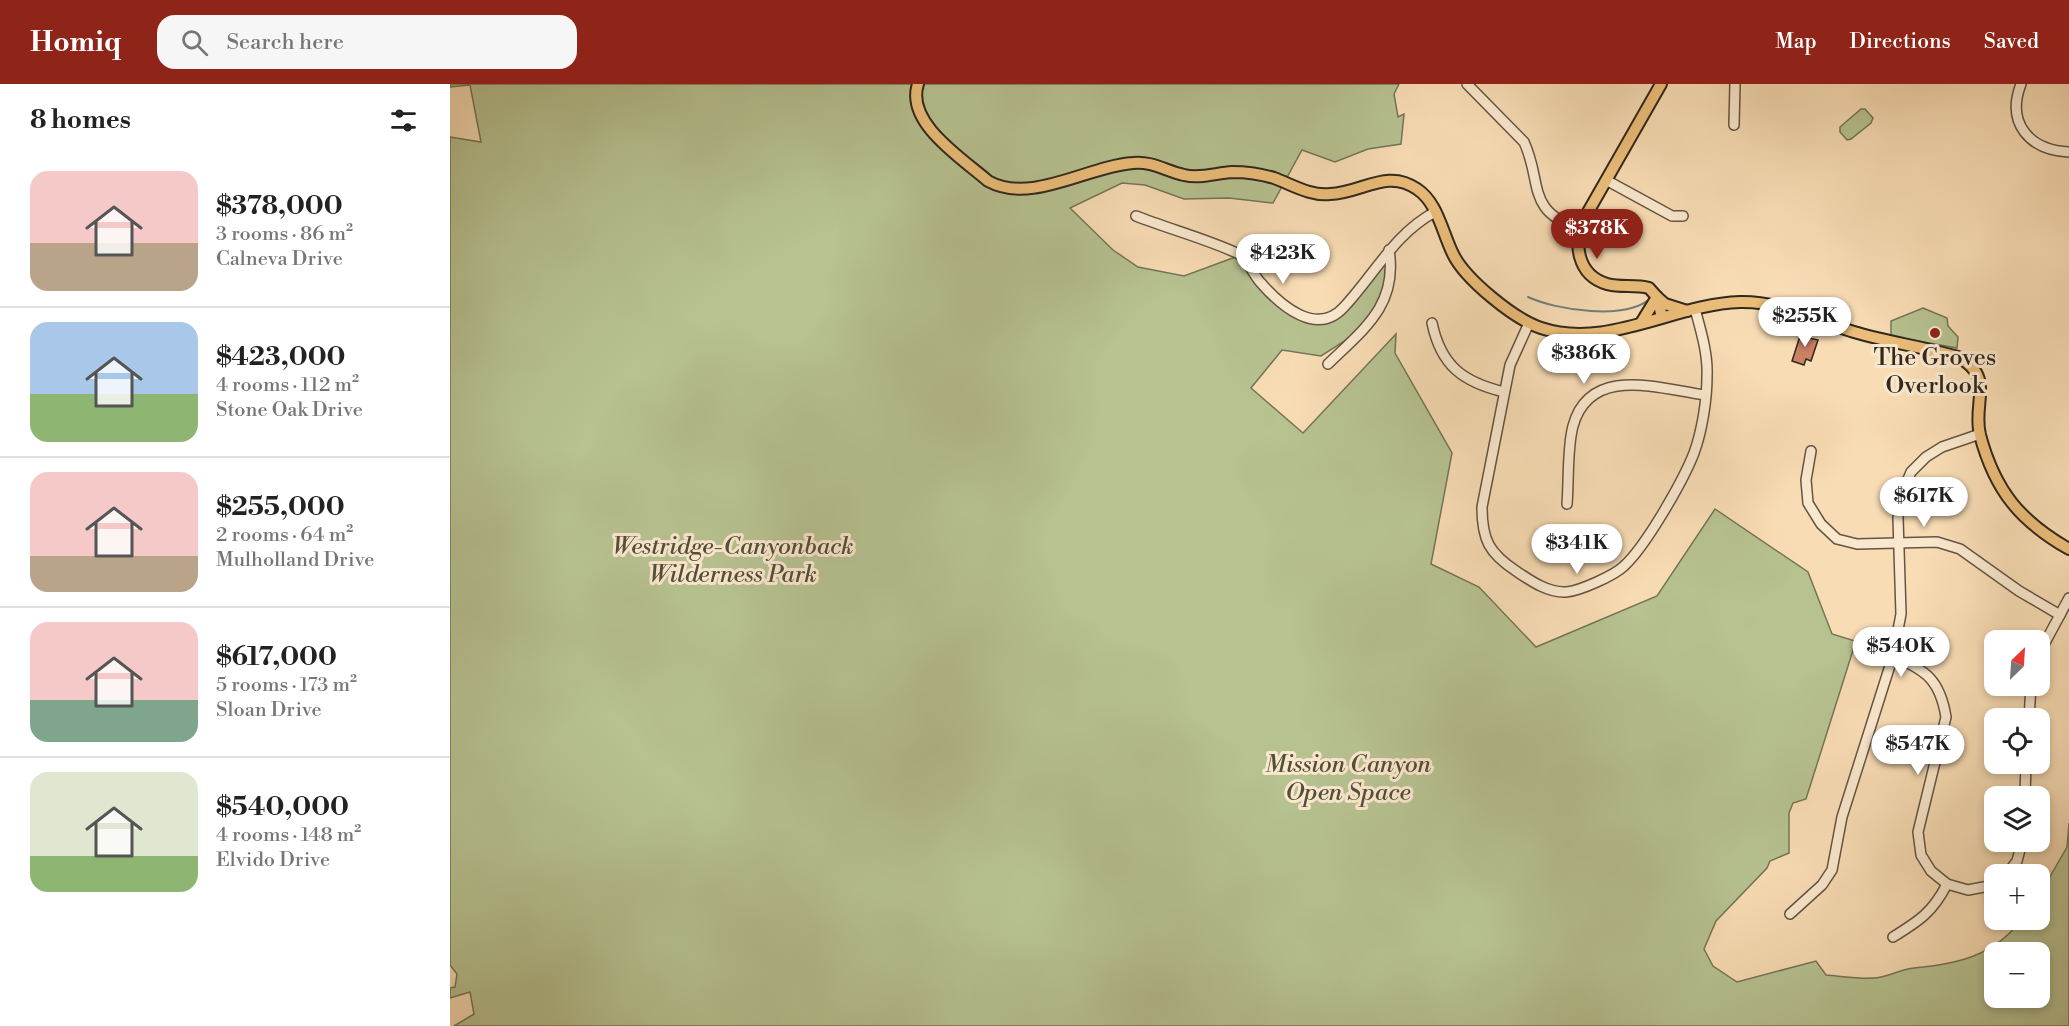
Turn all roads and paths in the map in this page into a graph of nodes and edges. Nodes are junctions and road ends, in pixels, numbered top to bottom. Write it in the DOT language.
graph roads {
  1 [pos="918,84"];
  2 [pos="1467,84"];
  3 [pos="1661,84"];
  4 [pos="1735,84"];
  5 [pos="2021,84"];
  6 [pos="1734,125"];
  7 [pos="2069,152"];
  8 [pos="1606,180"];
  9 [pos="1436,212"];
  10 [pos="1136,216"];
  11 [pos="1683,216"];
  12 [pos="1579,229"];
  13 [pos="1389,250"];
  14 [pos="1658,297"];
  15 [pos="1691,310"];
  16 [pos="1662,317"];
  17 [pos="1432,323"];
  18 [pos="1529,323"];
  19 [pos="1641,323"];
  20 [pos="1328,364"];
  21 [pos="1504,392"];
  22 [pos="1705,395"];
  23 [pos="1980,434"];
  24 [pos="1811,451"];
  25 [pos="1567,504"];
  26 [pos="1898,542"];
  27 [pos="2069,549"];
  28 [pos="2069,598"];
  29 [pos="2060,615"];
  30 [pos="2050,633"];
  31 [pos="1893,656"];
  32 [pos="1947,884"];
  33 [pos="1984,887"];
  34 [pos="1790,914"];
  35 [pos="1893,938"];
  1 -- 9 [label="main road"];
  2 -- 12 [label="street"];
  3 -- 8 [label="main road"];
  4 -- 6 [label="street"];
  5 -- 7 [label="street"];
  8 -- 11 [label="street"];
  8 -- 12 [label="main road"];
  9 -- 13 [label="street"];
  9 -- 18 [label="main road"];
  10 -- 13 [label="street"];
  12 -- 14 [label="main road"];
  13 -- 20 [label="street"];
  14 -- 15 [label="main road"];
  14 -- 16 [label="main road"];
  14 -- 19 [label="main road"];
  15 -- 16 [label="main road"];
  15 -- 22 [label="street"];
  15 -- 23 [label="main road"];
  16 -- 19 [label="main road"];
  17 -- 21 [label="street"];
  18 -- 19 [label="main road"];
  18 -- 21 [label="street"];
  21 -- 22 [label="street"];
  22 -- 25 [label="street"];
  23 -- 26 [label="street"];
  23 -- 27 [label="main road"];
  24 -- 26 [label="street"];
  26 -- 29 [label="street"];
  26 -- 31 [label="street"];
  28 -- 29 [label="street"];
  29 -- 30 [label="street"];
  31 -- 32 [label="street"];
  31 -- 34 [label="street"];
  32 -- 33 [label="street"];
  32 -- 35 [label="street"];
}
